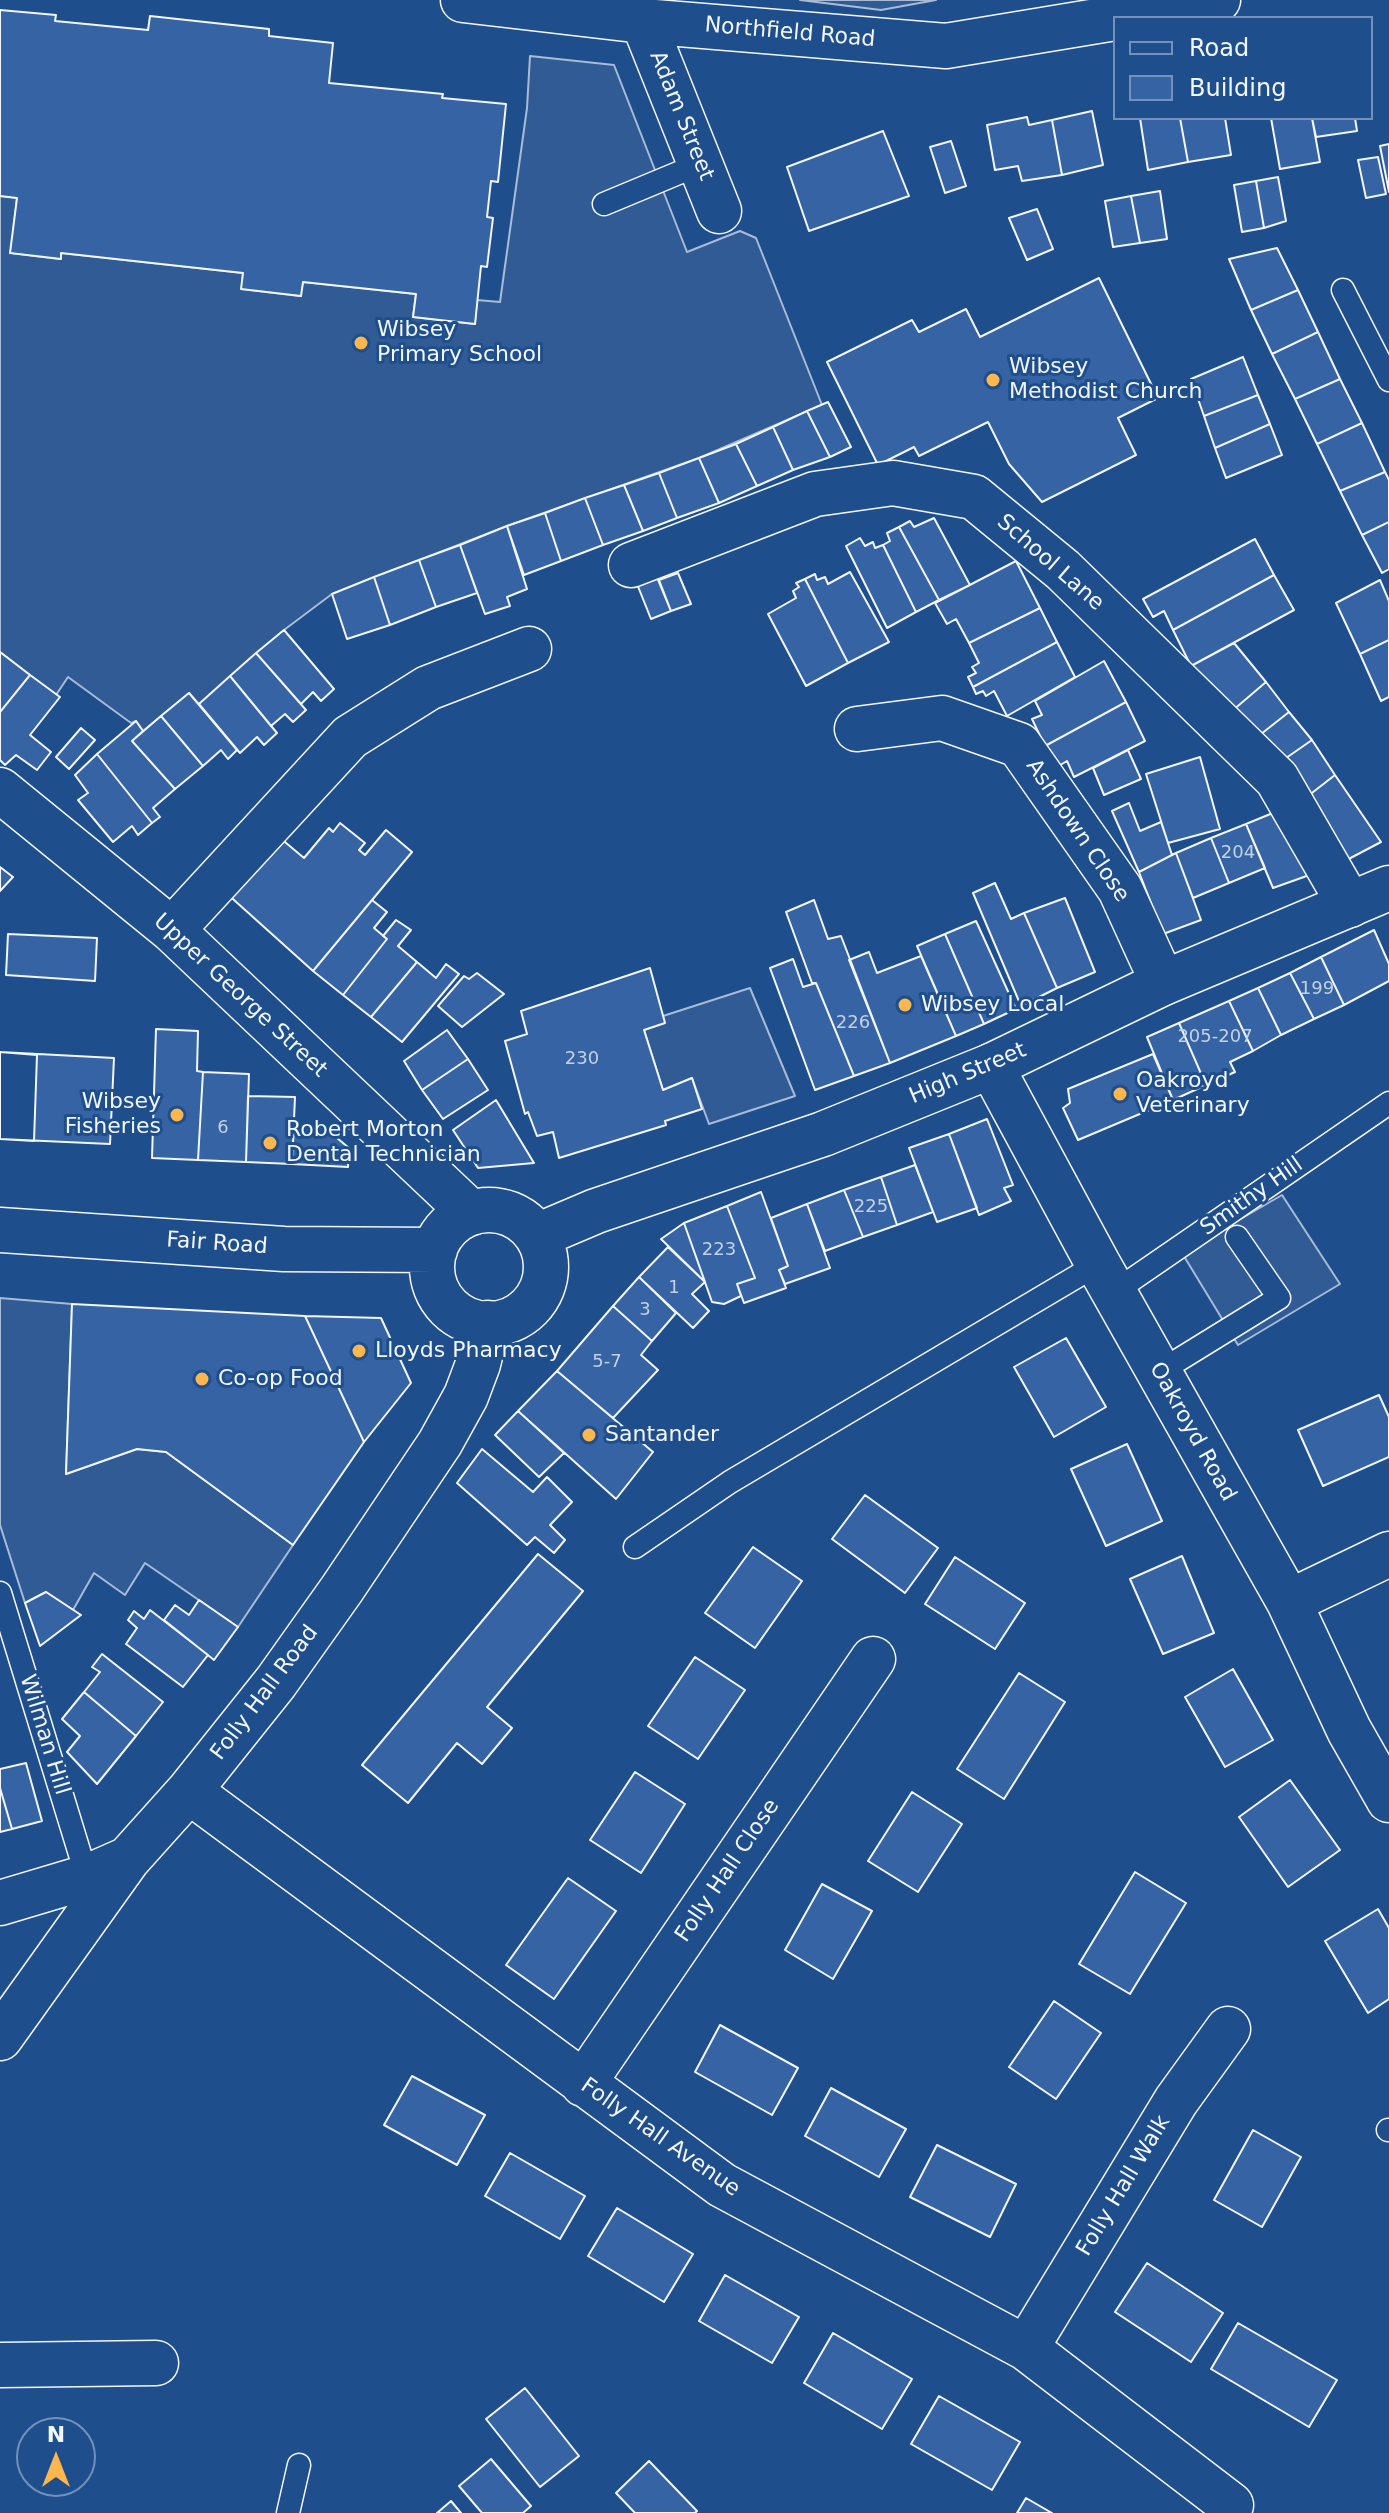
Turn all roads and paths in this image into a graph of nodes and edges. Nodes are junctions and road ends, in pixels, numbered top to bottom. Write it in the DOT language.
graph roads {
  1 [pos="463,0"];
  2 [pos="1218,0"];
  3 [pos="1127,16"];
  4 [pos="1113,18"];
  5 [pos="643,21"];
  6 [pos="700,164"];
  7 [pos="604,204"];
  8 [pos="719,211"];
  9 [pos="1343,290"];
  10 [pos="1389,380"];
  11 [pos="631,565"];
  12 [pos="529,649"];
  13 [pos="857,729"];
  14 [pos="0,790"];
  15 [pos="1389,888"];
  16 [pos="1350,905"];
  17 [pos="172,930"];
  18 [pos="1163,983"];
  19 [pos="991,1066"];
  20 [pos="1389,1103"];
  21 [pos="471,1213"];
  22 [pos="0,1230"];
  23 [pos="537,1236"];
  24 [pos="1237,1237"];
  25 [pos="435,1250"];
  26 [pos="1106,1278"];
  27 [pos="488,1323"];
  28 [pos="1159,1372"];
  29 [pos="635,1547"];
  30 [pos="1389,1554"];
  31 [pos="0,1593"];
  32 [pos="1289,1602"];
  33 [pos="873,1659"];
  34 [pos="189,1791"];
  35 [pos="1389,1800"];
  36 [pos="128,1859"];
  37 [pos="87,1877"];
  38 [pos="0,1903"];
  39 [pos="1228,2029"];
  40 [pos="0,2038"];
  41 [pos="583,2084"];
  42 [pos="1026,2348"];
  43 [pos="156,2363"];
  44 [pos="0,2365"];
  45 [pos="299,2465"];
  46 [pos="1231,2505"];
  47 [pos="288,2513"];
  1 -- 5 [label="street, Northfield Road"];
  2 -- 3 [label="street, Northfield Road"];
  4 -- 5 [label="street, Northfield Road"];
  5 -- 6 [label="street, Adam Street"];
  6 -- 7 [label="lane"];
  6 -- 8 [label="street, Adam Street"];
  9 -- 10 [label="lane"];
  11 -- 16 [label="street, School Lane"];
  12 -- 17 [label="street"];
  13 -- 18 [label="street, Ashdown Close"];
  14 -- 17 [label="street, Upper George Street"];
  15 -- 16 [label="street, High Street"];
  16 -- 18 [label="street, High Street"];
  17 -- 21 [label="street, Upper George Street"];
  18 -- 19 [label="street, High Street"];
  19 -- 23 [label="street, High Street"];
  19 -- 26 [label="street, Oakroyd Road"];
  20 -- 26 [label="lane, Smithy Hill"];
  21 -- 23 [label="street"];
  21 -- 25 [label="street"];
  22 -- 25 [label="street, Fair Road"];
  23 -- 27 [label="street"];
  24 -- 28 [label="lane"];
  25 -- 27 [label="street"];
  26 -- 28 [label="street, Oakroyd Road"];
  26 -- 29 [label="lane, Smithy Hill"];
  27 -- 34 [label="street, Folly Hall Road"];
  28 -- 32 [label="street, Oakroyd Road"];
  30 -- 32 [label="street"];
  31 -- 37 [label="lane, Wilman Hill"];
  32 -- 35 [label="street, Oakroyd Road"];
  33 -- 41 [label="street, Folly Hall Close"];
  34 -- 36 [label="street, Folly Hall Road"];
  34 -- 41 [label="street, Folly Hall Avenue"];
  36 -- 37 [label="street"];
  36 -- 40 [label="street, Folly Hall Road"];
  37 -- 38 [label="street"];
  39 -- 42 [label="street, Folly Hall Walk"];
  41 -- 42 [label="street, Folly Hall Avenue"];
  42 -- 46 [label="street, Folly Hall Avenue"];
  43 -- 44 [label="street"];
  45 -- 47 [label="lane"];
}
